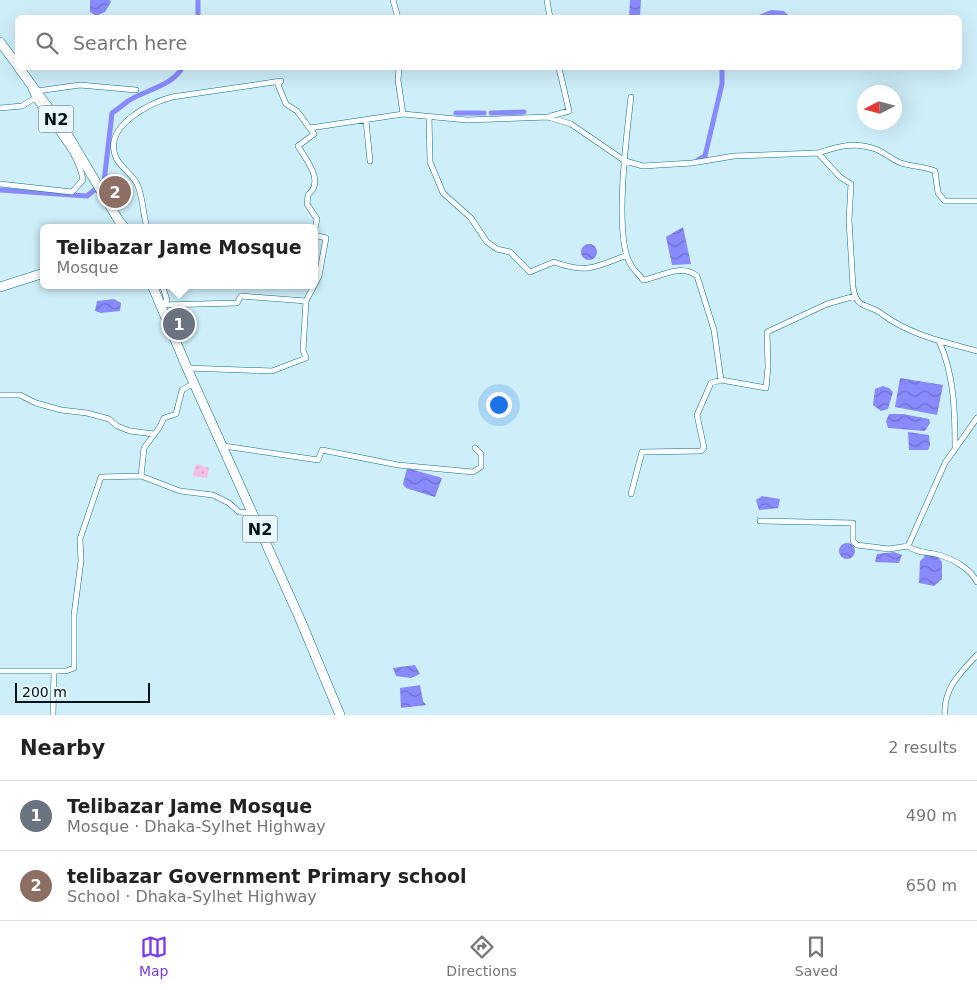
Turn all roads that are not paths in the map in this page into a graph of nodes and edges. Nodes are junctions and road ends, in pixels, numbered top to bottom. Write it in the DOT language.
graph roads {
  1 [pos="393,0"];
  2 [pos="548,0"];
  3 [pos="397,15"];
  4 [pos="550,15"];
  5 [pos="0,42"];
  6 [pos="15,63"];
  7 [pos="20,70"];
  8 [pos="399,70"];
  9 [pos="559,70"];
  10 [pos="136,90"];
  11 [pos="36,94"];
  12 [pos="631,97"];
  13 [pos="0,108"];
  14 [pos="403,114"];
  15 [pos="429,117"];
  16 [pos="548,117"];
  17 [pos="366,121"];
  18 [pos="310,128"];
  19 [pos="818,153"];
  20 [pos="370,161"];
  21 [pos="625,161"];
  22 [pos="0,184"];
  23 [pos="977,201"];
  24 [pos="119,224"];
  25 [pos="146,224"];
  26 [pos="316,224"];
  27 [pos="318,235"];
  28 [pos="627,255"];
  29 [pos="40,274"];
  30 [pos="318,278"];
  31 [pos="0,287"];
  32 [pos="148,289"];
  33 [pos="154,289"];
  34 [pos="163,289"];
  35 [pos="312,289"];
  36 [pos="854,296"];
  37 [pos="306,301"];
  38 [pos="162,305"];
  39 [pos="939,341"];
  40 [pos="177,344"];
  41 [pos="977,351"];
  42 [pos="187,368"];
  43 [pos="721,380"];
  44 [pos="194,382"];
  45 [pos="0,395"];
  46 [pos="977,418"];
  47 [pos="154,434"];
  48 [pos="224,446"];
  49 [pos="955,447"];
  50 [pos="475,448"];
  51 [pos="141,476"];
  52 [pos="632,494"];
  53 [pos="252,513"];
  54 [pos="760,521"];
  55 [pos="908,546"];
  56 [pos="977,582"];
  57 [pos="977,655"];
  58 [pos="0,671"];
  59 [pos="54,671"];
  60 [pos="53,715"];
  61 [pos="340,715"];
  62 [pos="945,715"];
  1 -- 3 [label="street"];
  2 -- 4 [label="street"];
  5 -- 6 [label="main road, N2"];
  7 -- 11 [label="main road, N2"];
  8 -- 14 [label="street"];
  9 -- 16 [label="street"];
  10 -- 11 [label="street"];
  11 -- 13 [label="street"];
  11 -- 22 [label="street"];
  11 -- 24 [label="main road, N2"];
  12 -- 21 [label="street"];
  14 -- 15 [label="street"];
  14 -- 17 [label="street"];
  15 -- 16 [label="street"];
  15 -- 28 [label="street"];
  16 -- 21 [label="street"];
  17 -- 18 [label="street"];
  17 -- 20 [label="street"];
  18 -- 25 [label="street"];
  18 -- 26 [label="street"];
  19 -- 21 [label="street"];
  19 -- 23 [label="street"];
  19 -- 36 [label="street"];
  21 -- 28 [label="street"];
  27 -- 30 [label="street"];
  28 -- 43 [label="street"];
  29 -- 31 [label="main road"];
  32 -- 40 [label="main road"];
  33 -- 38 [label="main road, N2"];
  34 -- 38 [label="street"];
  35 -- 37 [label="street"];
  36 -- 39 [label="street"];
  36 -- 43 [label="street"];
  37 -- 38 [label="street"];
  37 -- 42 [label="street"];
  38 -- 40 [label="main road, N2"];
  39 -- 41 [label="street"];
  39 -- 49 [label="street"];
  40 -- 42 [label="main road, N2"];
  42 -- 44 [label="main road, N2"];
  43 -- 52 [label="street"];
  44 -- 47 [label="street"];
  44 -- 48 [label="main road, N2"];
  45 -- 47 [label="street"];
  46 -- 49 [label="street"];
  47 -- 51 [label="street"];
  48 -- 50 [label="street"];
  48 -- 53 [label="main road, N2"];
  49 -- 55 [label="street"];
  51 -- 53 [label="street"];
  51 -- 59 [label="street"];
  53 -- 61 [label="main road, N2"];
  54 -- 55 [label="street"];
  55 -- 56 [label="street"];
  57 -- 62 [label="street"];
  58 -- 59 [label="street"];
  59 -- 60 [label="street"];
}
